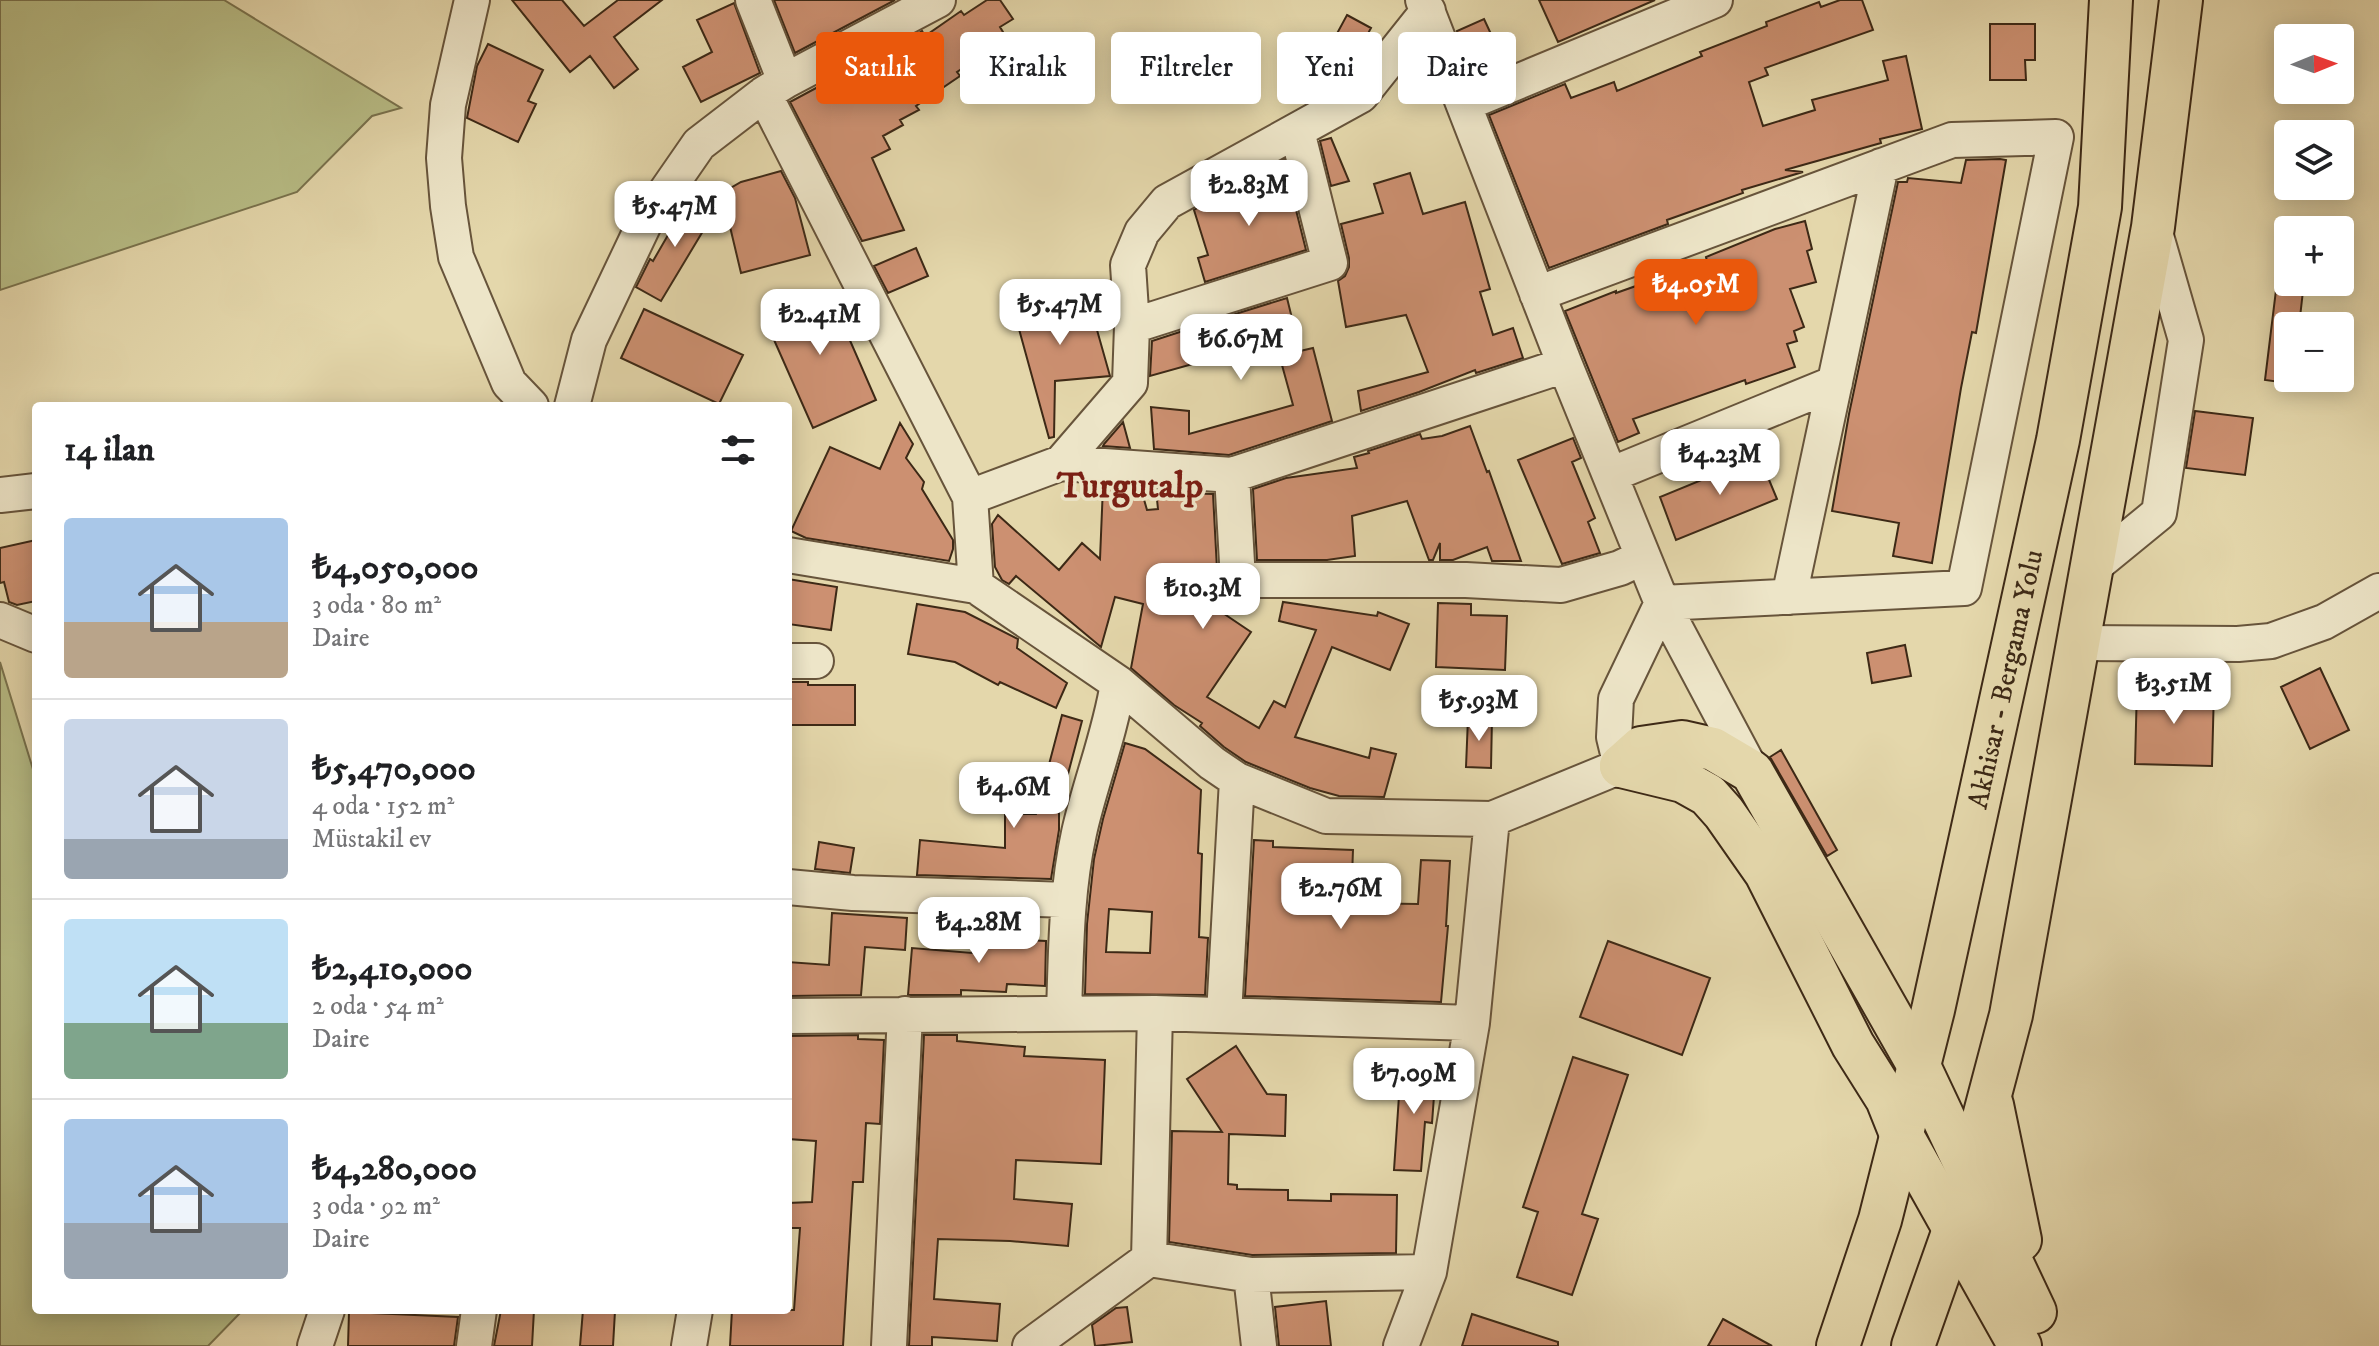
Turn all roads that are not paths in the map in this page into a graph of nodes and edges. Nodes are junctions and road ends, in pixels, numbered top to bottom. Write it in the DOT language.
graph roads {
  1 [pos="472,0"];
  2 [pos="753,0"];
  3 [pos="938,0"];
  4 [pos="1715,0"];
  5 [pos="2111,0"];
  6 [pos="2181,0"];
  7 [pos="1426,6"];
  8 [pos="1436,32"];
  9 [pos="1516,82"];
  10 [pos="774,87"];
  11 [pos="1464,104"];
  12 [pos="1297,131"];
  13 [pos="1881,166"];
  14 [pos="2153,227"];
  15 [pos="1537,294"];
  16 [pos="1132,326"];
  17 [pos="1565,365"];
  18 [pos="1835,383"];
  19 [pos="527,402"];
  20 [pos="573,402"];
  21 [pos="1061,463"];
  22 [pos="1232,475"];
  23 [pos="1610,475"];
  24 [pos="32,491"];
  25 [pos="0,495"];
  26 [pos="970,497"];
  27 [pos="792,556"];
  28 [pos="1643,557"];
  29 [pos="2093,567"];
  30 [pos="976,586"];
  31 [pos="2379,591"];
  32 [pos="1789,597"];
  33 [pos="1662,603"];
  34 [pos="0,620"];
  35 [pos="32,633"];
  36 [pos="2079,643"];
  37 [pos="1118,683"];
  38 [pos="1621,766"];
  39 [pos="1752,772"];
  40 [pos="1237,780"];
  41 [pos="1492,819"];
  42 [pos="792,887"];
  43 [pos="1068,900"];
  44 [pos="1064,1013"];
  45 [pos="1155,1013"];
  46 [pos="905,1014"];
  47 [pos="1224,1015"];
  48 [pos="792,1016"];
  49 [pos="1472,1023"];
  50 [pos="1918,1064"];
  51 [pos="1989,1092"];
  52 [pos="1901,1134"];
  53 [pos="1970,1172"];
  54 [pos="1955,1227"];
  55 [pos="1149,1259"];
  56 [pos="1429,1272"];
  57 [pos="1251,1275"];
  58 [pos="1928,1304"];
  59 [pos="326,1314"];
  60 [pos="334,1314"];
  61 [pos="478,1314"];
  62 [pos="694,1314"];
  63 [pos="2027,1332"];
  64 [pos="1035,1345"];
  65 [pos="315,1346"];
  66 [pos="335,1346"];
  67 [pos="474,1346"];
  68 [pos="689,1346"];
  69 [pos="889,1346"];
  70 [pos="1259,1346"];
  71 [pos="1401,1346"];
  72 [pos="1838,1346"];
  73 [pos="1913,1346"];
  1 -- 19 [label="street"];
  2 -- 10 [label="street"];
  3 -- 10 [label="street"];
  4 -- 9 [label="street"];
  5 -- 50 [label="main road, Akhisar - Bergama Yolu"];
  6 -- 14 [label="main road"];
  7 -- 8 [label="street"];
  7 -- 12 [label="street"];
  10 -- 20 [label="street"];
  10 -- 26 [label="street"];
  11 -- 15 [label="street"];
  12 -- 16 [label="street"];
  12 -- 16 [label="street"];
  13 -- 15 [label="street"];
  13 -- 18 [label="street"];
  13 -- 32 [label="street"];
  14 -- 29 [label="main road"];
  14 -- 29 [label="street"];
  15 -- 17 [label="street"];
  16 -- 21 [label="street"];
  17 -- 22 [label="street"];
  17 -- 23 [label="street"];
  18 -- 23 [label="street"];
  18 -- 32 [label="street"];
  21 -- 22 [label="street"];
  21 -- 26 [label="street"];
  22 -- 28 [label="street"];
  23 -- 28 [label="street"];
  24 -- 25 [label="street"];
  26 -- 30 [label="street"];
  27 -- 30 [label="street"];
  28 -- 33 [label="street"];
  29 -- 36 [label="main road"];
  30 -- 37 [label="street"];
  31 -- 36 [label="street"];
  32 -- 33 [label="street"];
  33 -- 38 [label="street"];
  33 -- 39 [label="street"];
  34 -- 35 [label="street"];
  36 -- 51 [label="main road"];
  37 -- 40 [label="street"];
  37 -- 43 [label="street"];
  38 -- 39 [label="main road"];
  38 -- 41 [label="street"];
  38 -- 52 [label="main road"];
  39 -- 50 [label="main road"];
  40 -- 41 [label="street"];
  40 -- 47 [label="street"];
  41 -- 49 [label="street"];
  42 -- 43 [label="street"];
  43 -- 44 [label="street"];
  44 -- 45 [label="street"];
  44 -- 46 [label="street"];
  45 -- 47 [label="street"];
  45 -- 55 [label="street"];
  46 -- 48 [label="street"];
  46 -- 69 [label="street"];
  47 -- 49 [label="street"];
  49 -- 56 [label="street"];
  50 -- 52 [label="main road, Akhisar - Bergama Yolu"];
  50 -- 53 [label="main road"];
  51 -- 53 [label="main road"];
  51 -- 63 [label="main road"];
  52 -- 54 [label="main road"];
  52 -- 72 [label="main road, Akhisar - Bergama Yolu"];
  53 -- 54 [label="main road"];
  53 -- 63 [label="main road"];
  54 -- 58 [label="main road"];
  54 -- 63 [label="main road"];
  55 -- 57 [label="street"];
  55 -- 64 [label="street"];
  56 -- 57 [label="street"];
  56 -- 71 [label="street"];
  57 -- 70 [label="street"];
  58 -- 63 [label="main road"];
  58 -- 73 [label="main road"];
  59 -- 65 [label="street"];
  60 -- 66 [label="street"];
  61 -- 67 [label="street"];
  62 -- 68 [label="street"];
}
